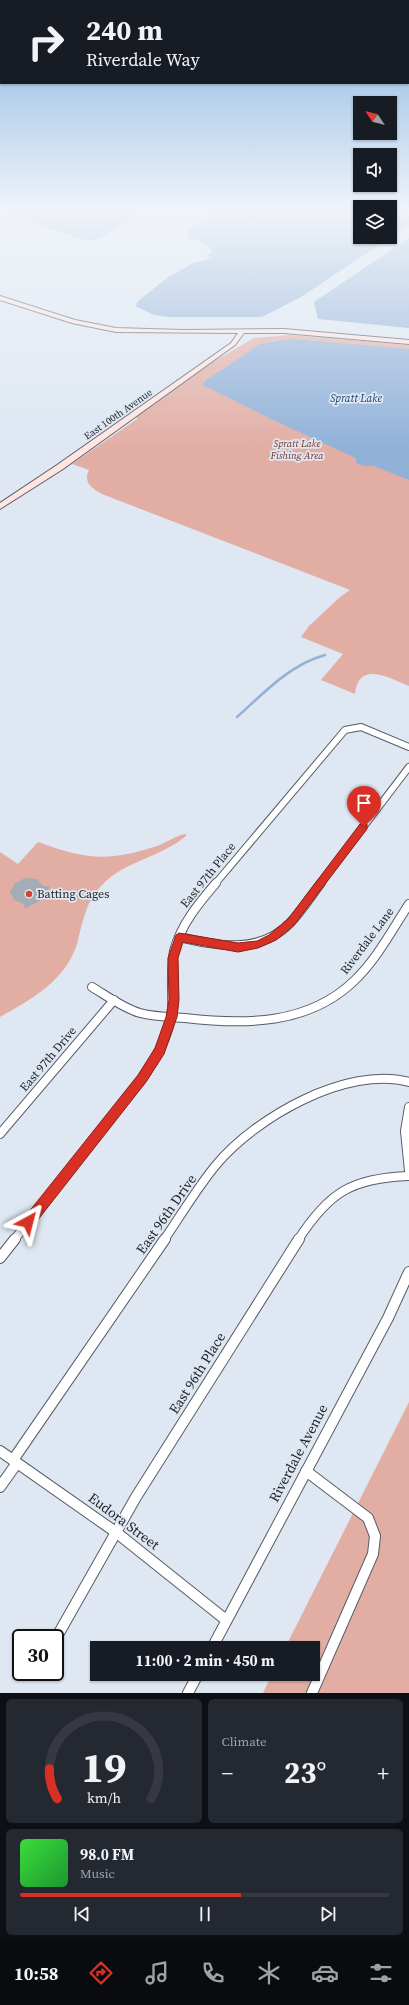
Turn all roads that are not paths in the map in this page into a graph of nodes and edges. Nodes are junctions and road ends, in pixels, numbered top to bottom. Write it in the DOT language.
graph roads {
  1 [pos="0,298"];
  2 [pos="242,331"];
  3 [pos="409,342"];
  4 [pos="0,507"];
  5 [pos="409,747"];
  6 [pos="409,767"];
  7 [pos="409,904"];
  8 [pos="179,937"];
  9 [pos="92,987"];
  10 [pos="114,1000"];
  11 [pos="171,1017"];
  12 [pos="409,1082"];
  13 [pos="409,1107"];
  14 [pos="407,1119"];
  15 [pos="0,1134"];
  16 [pos="409,1171"];
  17 [pos="409,1176"];
  18 [pos="0,1258"];
  19 [pos="409,1272"];
  20 [pos="0,1451"];
  21 [pos="15,1461"];
  22 [pos="306,1471"];
  23 [pos="0,1487"];
  24 [pos="117,1533"];
  25 [pos="226,1620"];
  26 [pos="61,1629"];
  27 [pos="216,1641"];
  28 [pos="194,1681"];
  29 [pos="188,1693"];
  30 [pos="312,1693"];
  1 -- 2 [label="main road"];
  2 -- 3 [label="main road"];
  2 -- 4 [label="main road, East 100th Avenue"];
  5 -- 8 [label="street, East 97th Place"];
  6 -- 8 [label="street"];
  7 -- 11 [label="street, Riverdale Lane"];
  8 -- 11 [label="street, East 97th Place"];
  9 -- 10 [label="street, Riverdale Lane"];
  10 -- 11 [label="street, Riverdale Lane"];
  10 -- 15 [label="street, East 97th Drive"];
  11 -- 18 [label="street, East 97th Place"];
  12 -- 21 [label="street, East 96th Drive"];
  13 -- 14 [label="street"];
  14 -- 16 [label="street"];
  17 -- 24 [label="street, East 96th Place"];
  19 -- 22 [label="street, Riverdale Avenue"];
  20 -- 21 [label="street, Eudora Street"];
  21 -- 23 [label="street, East 96th Drive"];
  21 -- 24 [label="street, Eudora Street"];
  22 -- 25 [label="street, Riverdale Avenue"];
  22 -- 30 [label="street"];
  24 -- 25 [label="street, Eudora Street"];
  24 -- 26 [label="street, East 96th Place"];
  25 -- 27 [label="street, Riverdale Avenue"];
  28 -- 29 [label="street"];
}
